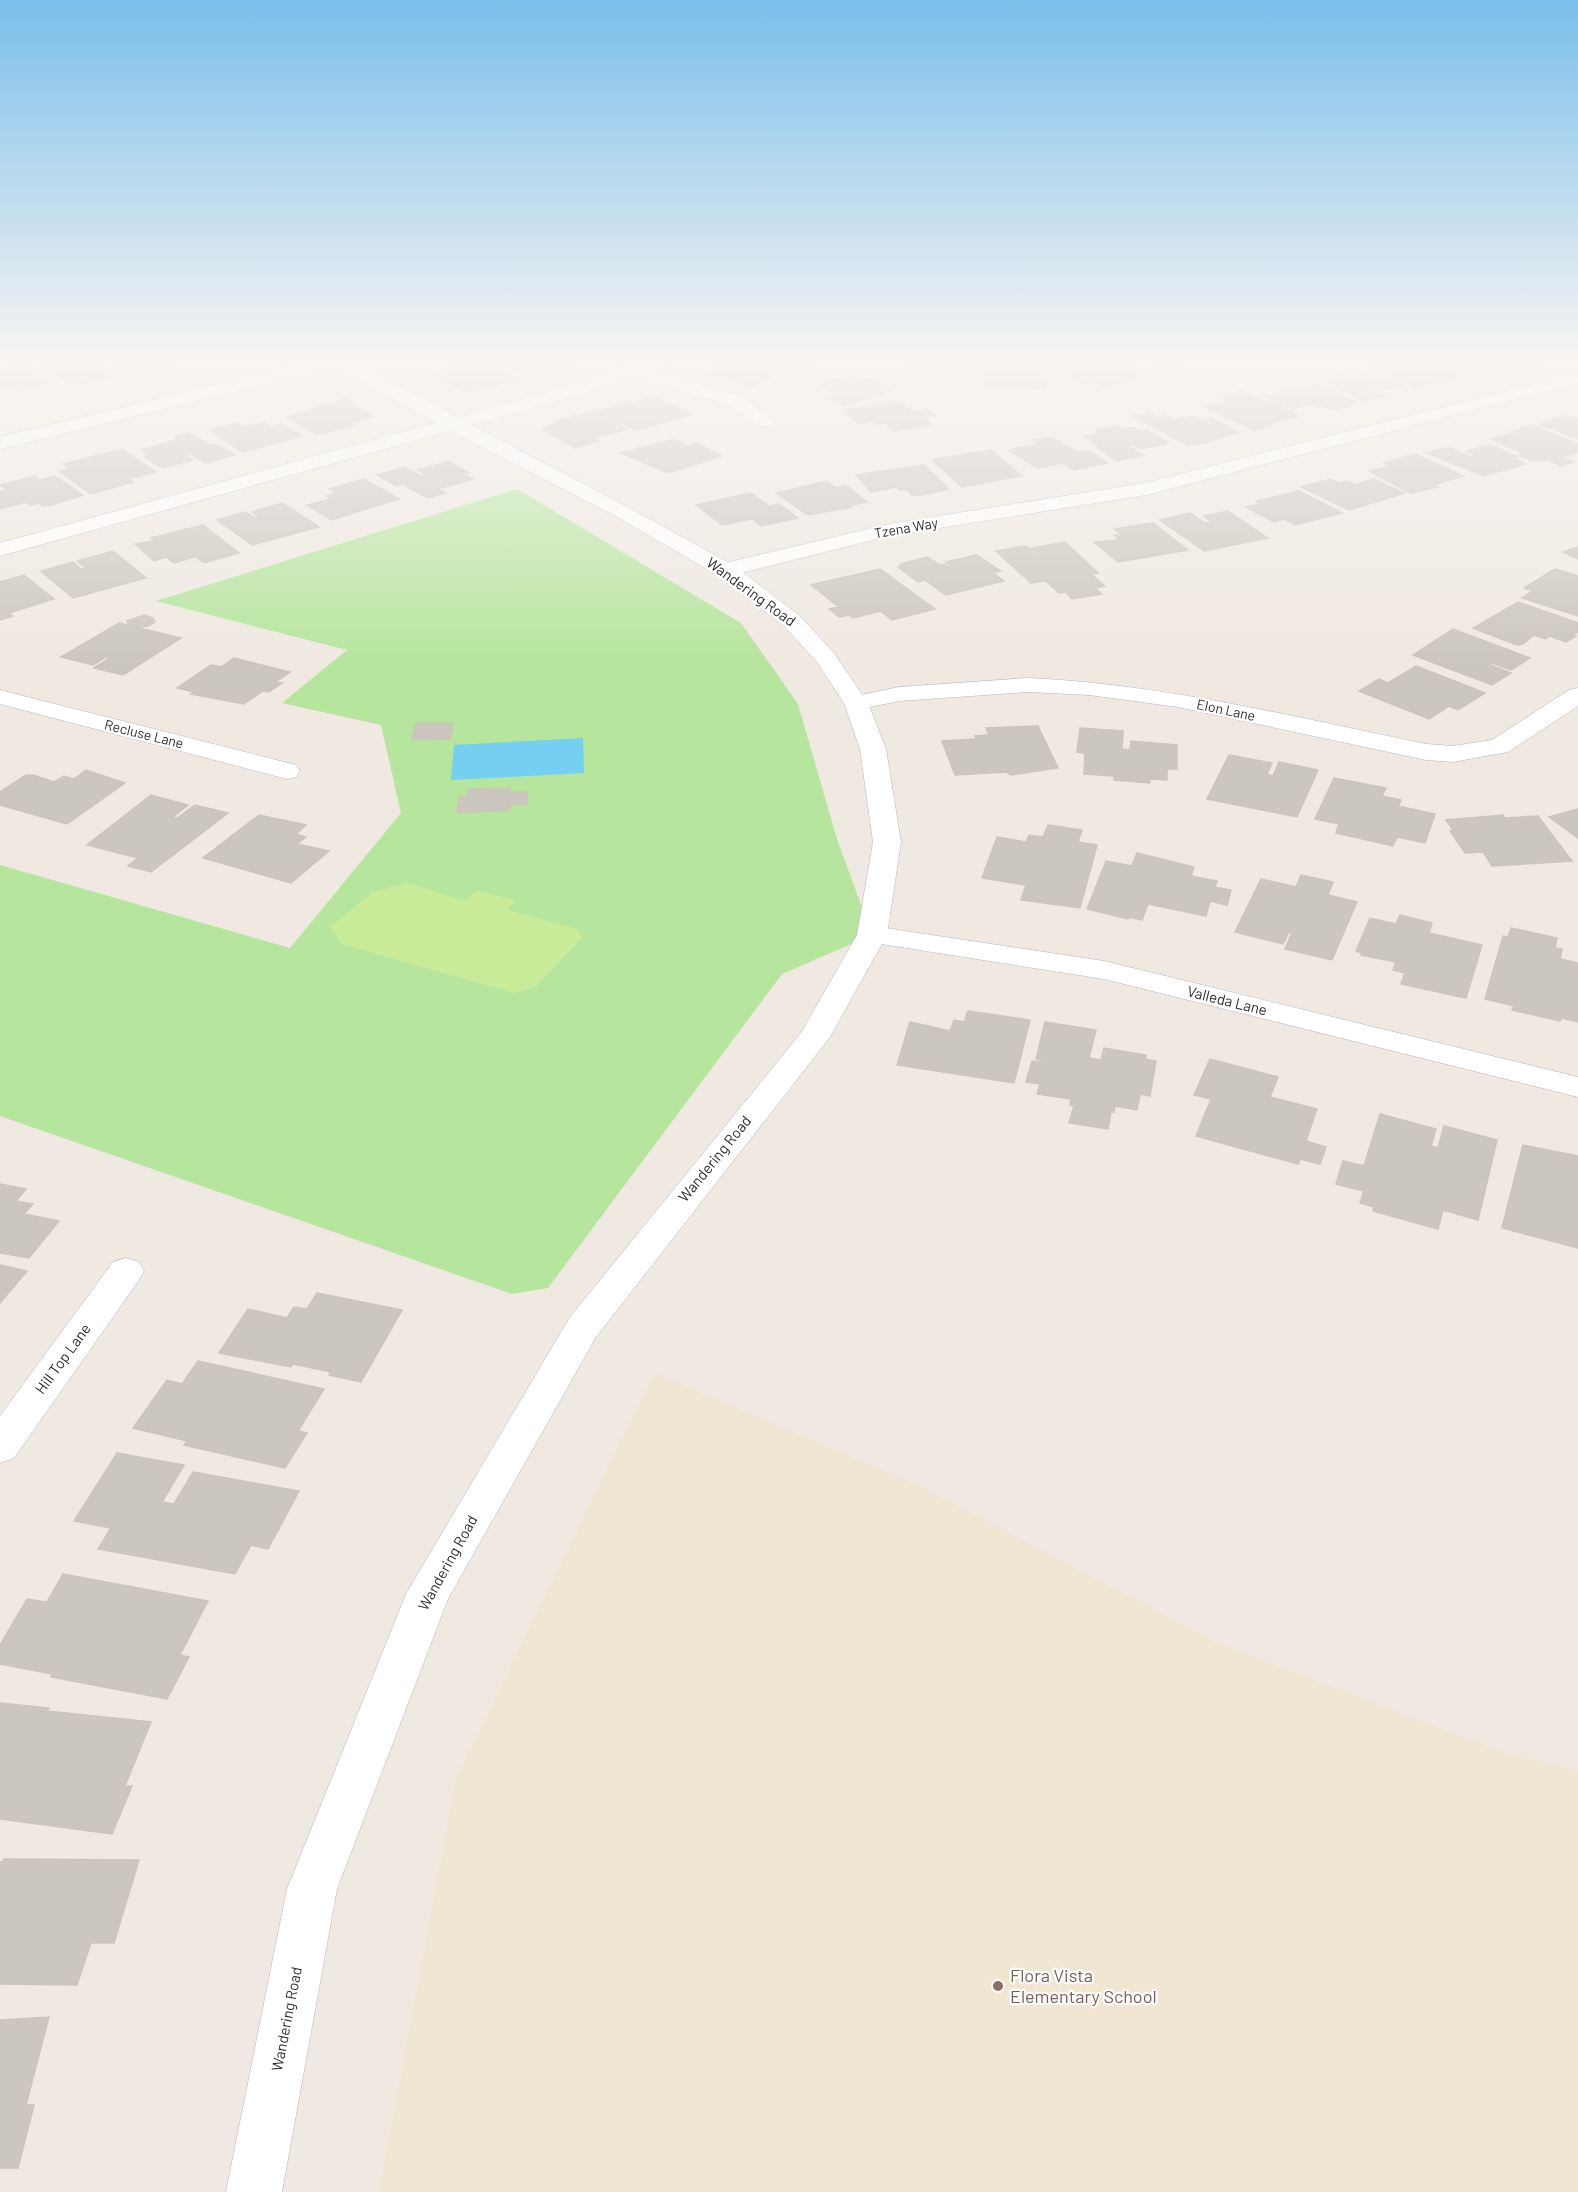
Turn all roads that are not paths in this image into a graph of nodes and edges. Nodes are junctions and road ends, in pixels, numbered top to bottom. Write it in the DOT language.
graph roads {
  1 [pos="327,459"];
  2 [pos="521,459"];
  3 [pos="1262,459"];
  4 [pos="0,550"];
  5 [pos="725,570"];
  6 [pos="1578,695"];
  7 [pos="0,697"];
  8 [pos="856,704"];
  9 [pos="287,771"];
  10 [pos="872,935"];
  11 [pos="1578,1087"];
  12 [pos="126,1271"];
  13 [pos="0,1447"];
  14 [pos="254,2192"];
  1 -- 4 [label="street"];
  2 -- 5 [label="street, Wandering Road"];
  3 -- 5 [label="street, Tzena Way"];
  5 -- 8 [label="street, Wandering Road"];
  6 -- 8 [label="street, Elon Lane"];
  7 -- 9 [label="street, Recluse Lane"];
  8 -- 10 [label="street, Wandering Road"];
  10 -- 11 [label="street, Valleda Lane"];
  10 -- 14 [label="street, Wandering Road"];
  12 -- 13 [label="street, Hill Top Lane"];
}
